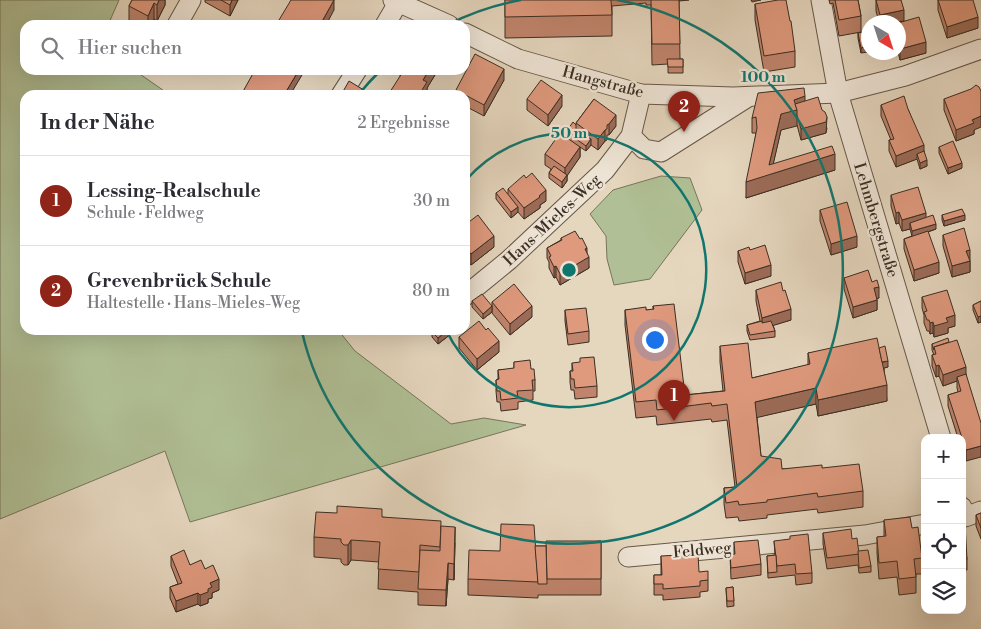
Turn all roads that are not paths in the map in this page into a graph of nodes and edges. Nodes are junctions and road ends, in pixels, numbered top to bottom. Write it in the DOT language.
graph roads {
  1 [pos="191,0"];
  2 [pos="821,0"];
  3 [pos="395,2"];
  4 [pos="430,8"];
  5 [pos="180,20"];
  6 [pos="387,20"];
  7 [pos="443,20"];
  8 [pos="470,35"];
  9 [pos="981,49"];
  10 [pos="354,75"];
  11 [pos="344,90"];
  12 [pos="838,93"];
  13 [pos="641,94"];
  14 [pos="748,96"];
  15 [pos="631,136"];
  16 [pos="470,292"];
  17 [pos="940,434"];
  18 [pos="921,525"];
  19 [pos="628,557"];
  1 -- 5 [label="street"];
  2 -- 12 [label="street, Lehmbergstraße"];
  3 -- 4 [label="street"];
  3 -- 6 [label="street"];
  4 -- 7 [label="street"];
  8 -- 13 [label="street, Hangstraße"];
  9 -- 12 [label="street, Hangstraße"];
  10 -- 11 [label="street"];
  12 -- 14 [label="street, Hangstraße"];
  12 -- 17 [label="street, Lehmbergstraße"];
  13 -- 14 [label="street, Hangstraße"];
  13 -- 15 [label="street, Hans-Mieles-Weg"];
  14 -- 15 [label="street"];
  15 -- 16 [label="street, Hans-Mieles-Weg"];
  18 -- 19 [label="street, Feldweg"];
}
